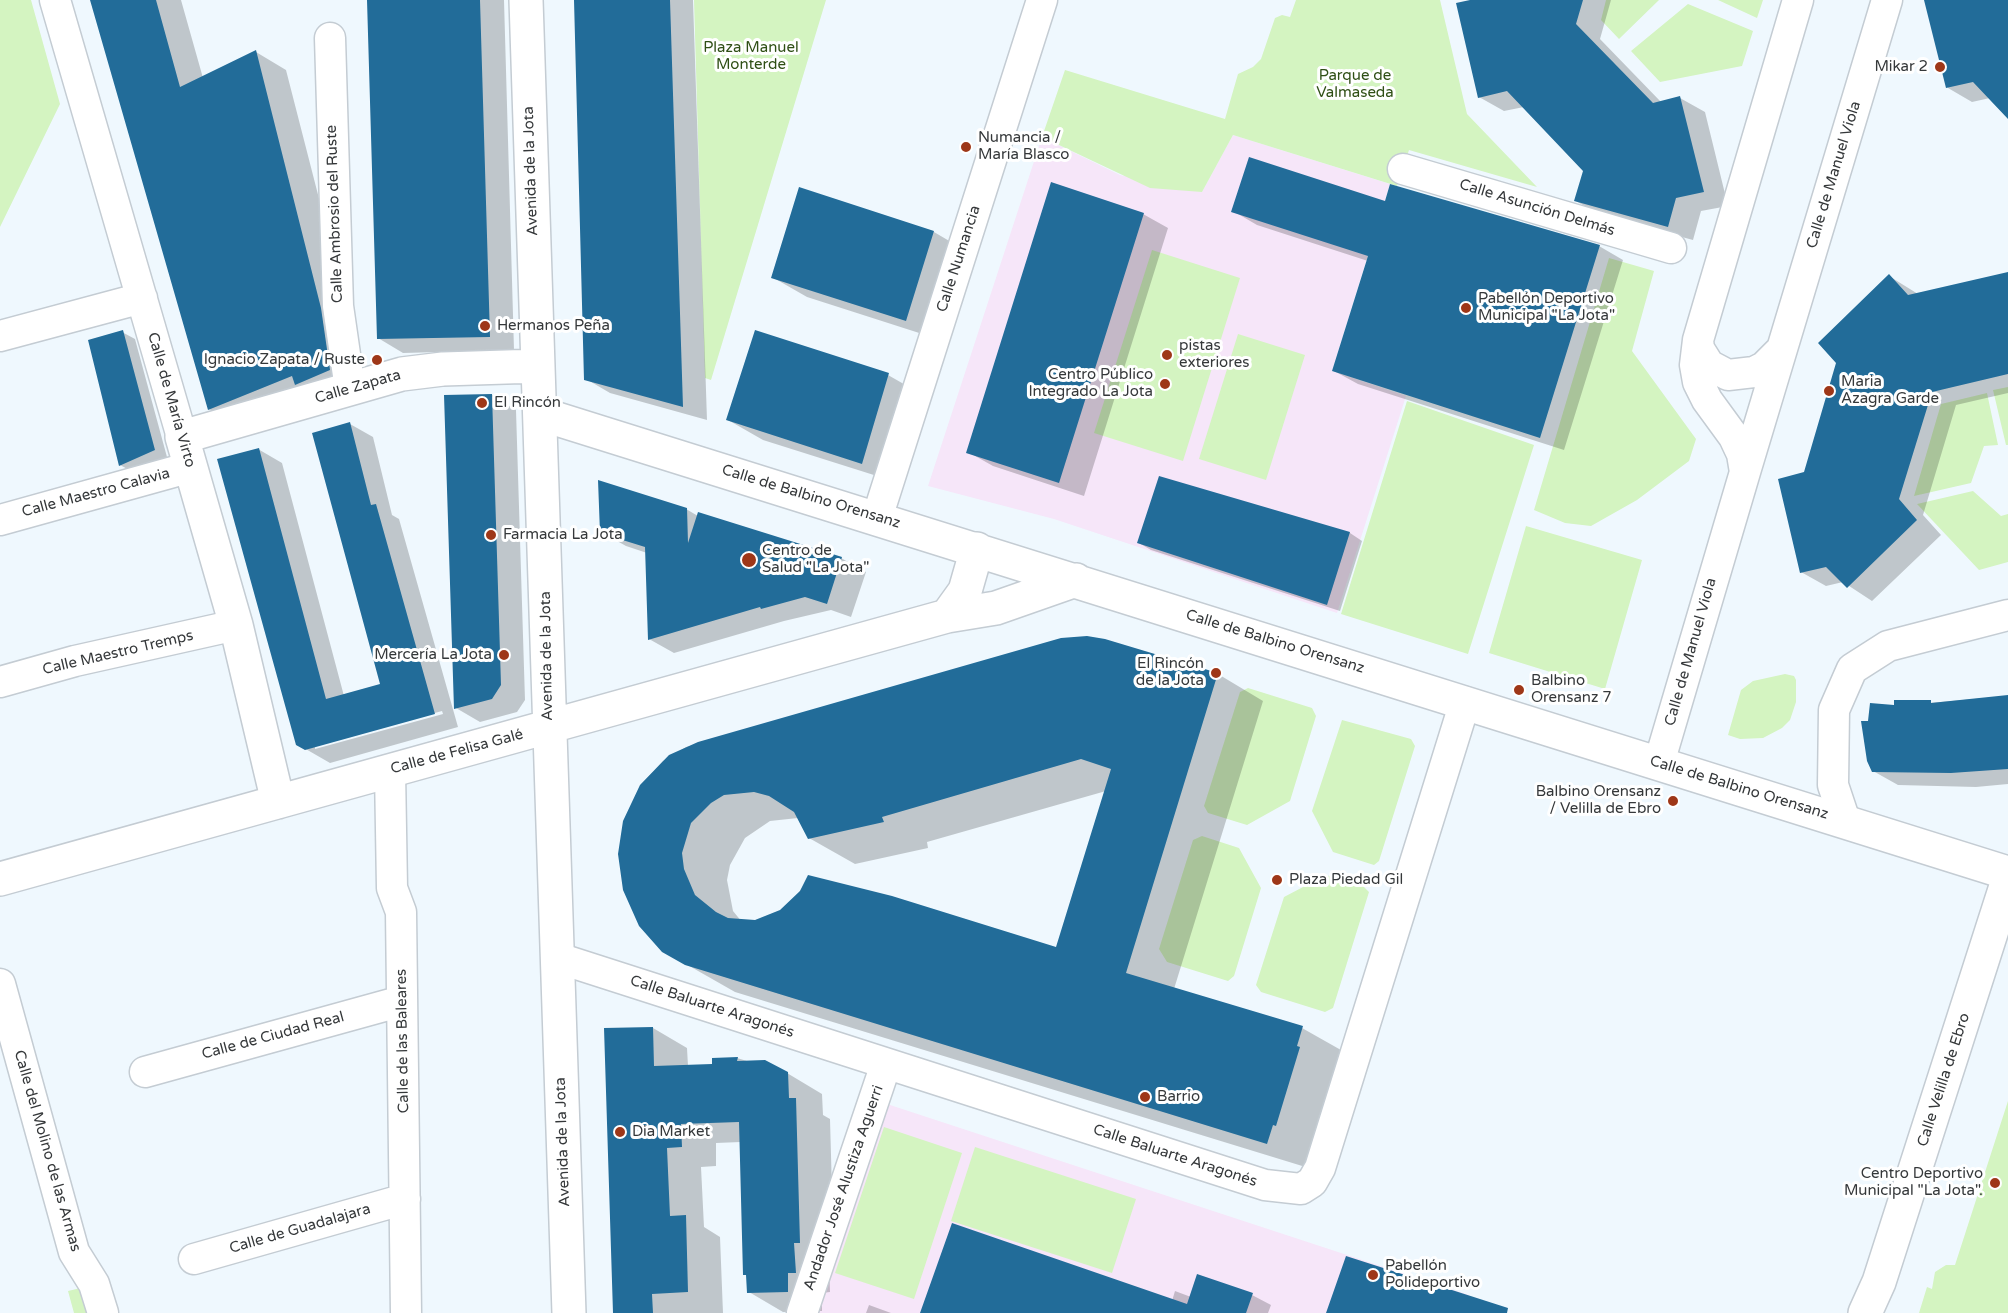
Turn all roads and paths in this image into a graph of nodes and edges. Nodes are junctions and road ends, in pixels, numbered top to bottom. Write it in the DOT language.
graph roads {
  1 [pos="55,0"];
  2 [pos="526,0"];
  3 [pos="1042,0"];
  4 [pos="1798,0"];
  5 [pos="1887,0"];
  6 [pos="330,38"];
  7 [pos="1403,169"];
  8 [pos="1671,248"];
  9 [pos="142,298"];
  10 [pos="0,336"];
  11 [pos="1698,340"];
  12 [pos="1781,350"];
  13 [pos="538,366"];
  14 [pos="350,389"];
  15 [pos="541,414"];
  16 [pos="187,452"];
  17 [pos="1745,472"];
  18 [pos="877,518"];
  19 [pos="0,520"];
  20 [pos="977,549"];
  21 [pos="1076,580"];
  22 [pos="2008,615"];
  23 [pos="947,616"];
  24 [pos="236,626"];
  25 [pos="0,682"];
  26 [pos="1465,702"];
  27 [pos="549,727"];
  28 [pos="1659,763"];
  29 [pos="390,771"];
  30 [pos="278,802"];
  31 [pos="1845,821"];
  32 [pos="2008,873"];
  33 [pos="0,879"];
  34 [pos="2008,880"];
  35 [pos="558,958"];
  36 [pos="0,984"];
  37 [pos="402,1001"];
  38 [pos="886,1064"];
  39 [pos="145,1072"];
  40 [pos="405,1199"];
  41 [pos="194,1259"];
  42 [pos="102,1313"];
  43 [pos="406,1313"];
  44 [pos="569,1313"];
  45 [pos="802,1313"];
  46 [pos="1865,1313"];
  1 -- 9 [label="street, Calle de María Virto"];
  2 -- 13 [label="street, Avenida de la Jota"];
  3 -- 18 [label="street, Calle Numancia"];
  4 -- 11 [label="street"];
  5 -- 12 [label="street, Calle de Manuel Viola"];
  6 -- 14 [label="street, Calle Ambrosio del Ruste"];
  7 -- 8 [label="street, Calle Asunción Delmás"];
  9 -- 10 [label="street"];
  9 -- 16 [label="street, Calle de María Virto"];
  11 -- 12 [label="street"];
  11 -- 17 [label="street"];
  12 -- 17 [label="street, Calle de Manuel Viola"];
  13 -- 14 [label="street, Calle Zapata"];
  13 -- 15 [label="street, Avenida de la Jota"];
  14 -- 16 [label="street, Calle Zapata"];
  15 -- 18 [label="street, Calle de Balbino Orensanz"];
  15 -- 27 [label="street, Avenida de la Jota"];
  16 -- 19 [label="street, Calle Maestro Calavia"];
  16 -- 24 [label="street, Calle de María Virto"];
  17 -- 28 [label="street, Calle de Manuel Viola"];
  18 -- 20 [label="street, Calle de Balbino Orensanz"];
  20 -- 21 [label="street, Calle de Balbino Orensanz"];
  20 -- 23 [label="street"];
  21 -- 23 [label="street, Calle de Felisa Galé"];
  21 -- 26 [label="street, Calle de Balbino Orensanz"];
  22 -- 31 [label="street"];
  23 -- 27 [label="street, Calle de Felisa Galé"];
  24 -- 25 [label="street, Calle Maestro Tremps"];
  24 -- 30 [label="street, Calle de María Virto"];
  26 -- 28 [label="street, Calle de Balbino Orensanz"];
  26 -- 38 [label="street, Calle Baluarte Aragonés"];
  27 -- 29 [label="street, Calle de Felisa Galé"];
  27 -- 35 [label="street, Avenida de la Jota"];
  28 -- 31 [label="street, Calle de Balbino Orensanz"];
  29 -- 30 [label="street, Calle de Felisa Galé"];
  29 -- 37 [label="street, Calle de las Baleares"];
  30 -- 33 [label="street, Calle de Felisa Galé"];
  31 -- 32 [label="street, Calle de Balbino Orensanz"];
  34 -- 46 [label="street, Calle Velilla de Ebro"];
  35 -- 38 [label="street, Calle Baluarte Aragonés"];
  35 -- 44 [label="street, Avenida de la Jota"];
  36 -- 42 [label="street, Calle del Molino de las Armas"];
  37 -- 39 [label="street, Calle de Ciudad Real"];
  37 -- 40 [label="street, Calle de las Baleares"];
  38 -- 45 [label="street, Andador José Alustiza Aguerri"];
  40 -- 41 [label="street, Calle de Guadalajara"];
  40 -- 43 [label="street, Calle de las Baleares"];
}
